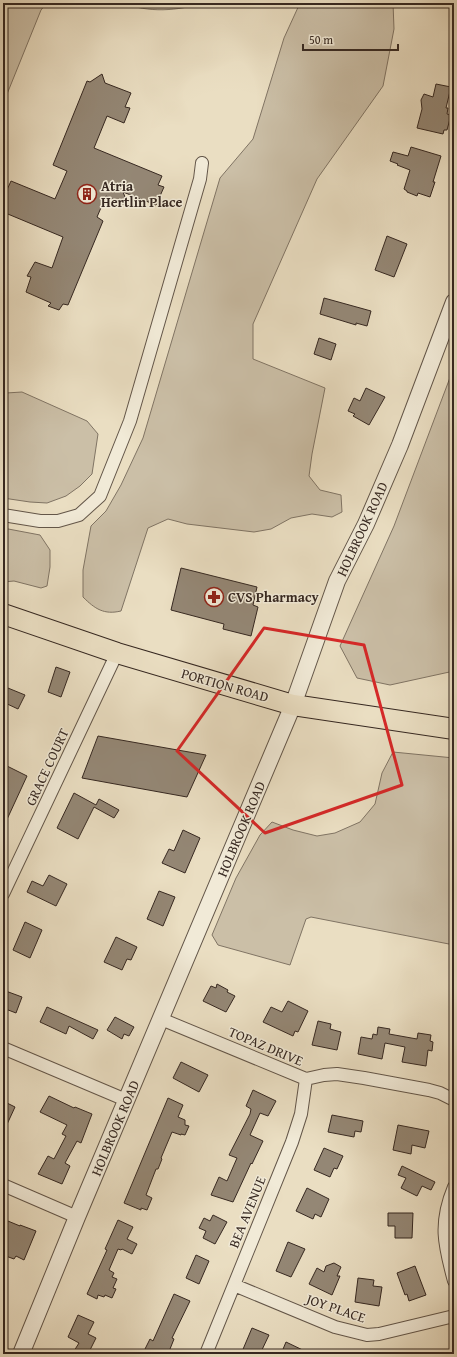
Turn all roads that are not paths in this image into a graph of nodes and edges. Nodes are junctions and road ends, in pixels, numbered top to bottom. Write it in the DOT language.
graph roads {
  1 [pos="202,163"];
  2 [pos="454,302"];
  3 [pos="3,514"];
  4 [pos="3,614"];
  5 [pos="117,653"];
  6 [pos="293,705"];
  7 [pos="454,729"];
  8 [pos="3,894"];
  9 [pos="162,1019"];
  10 [pos="3,1048"];
  11 [pos="306,1079"];
  12 [pos="126,1100"];
  13 [pos="454,1100"];
  14 [pos="3,1186"];
  15 [pos="454,1187"];
  16 [pos="77,1217"];
  17 [pos="454,1281"];
  18 [pos="234,1285"];
  19 [pos="454,1316"];
  20 [pos="21,1354"];
  21 [pos="206,1354"];
  1 -- 3 [label="street"];
  2 -- 6 [label="street, HOLBROOK ROAD"];
  4 -- 5 [label="main road, PORTION ROAD"];
  5 -- 6 [label="main road, PORTION ROAD"];
  5 -- 8 [label="street, GRACE COURT"];
  6 -- 7 [label="main road, PORTION ROAD"];
  6 -- 9 [label="street, HOLBROOK ROAD"];
  9 -- 11 [label="street, TOPAZ DRIVE"];
  9 -- 12 [label="street, HOLBROOK ROAD"];
  10 -- 12 [label="street"];
  11 -- 13 [label="street, TOPAZ DRIVE"];
  11 -- 18 [label="street, BEA AVENUE"];
  12 -- 16 [label="street, HOLBROOK ROAD"];
  14 -- 16 [label="street"];
  15 -- 17 [label="street"];
  16 -- 20 [label="street, HOLBROOK ROAD"];
  18 -- 19 [label="street, JOY PLACE"];
  18 -- 21 [label="street, BEA AVENUE"];
}
